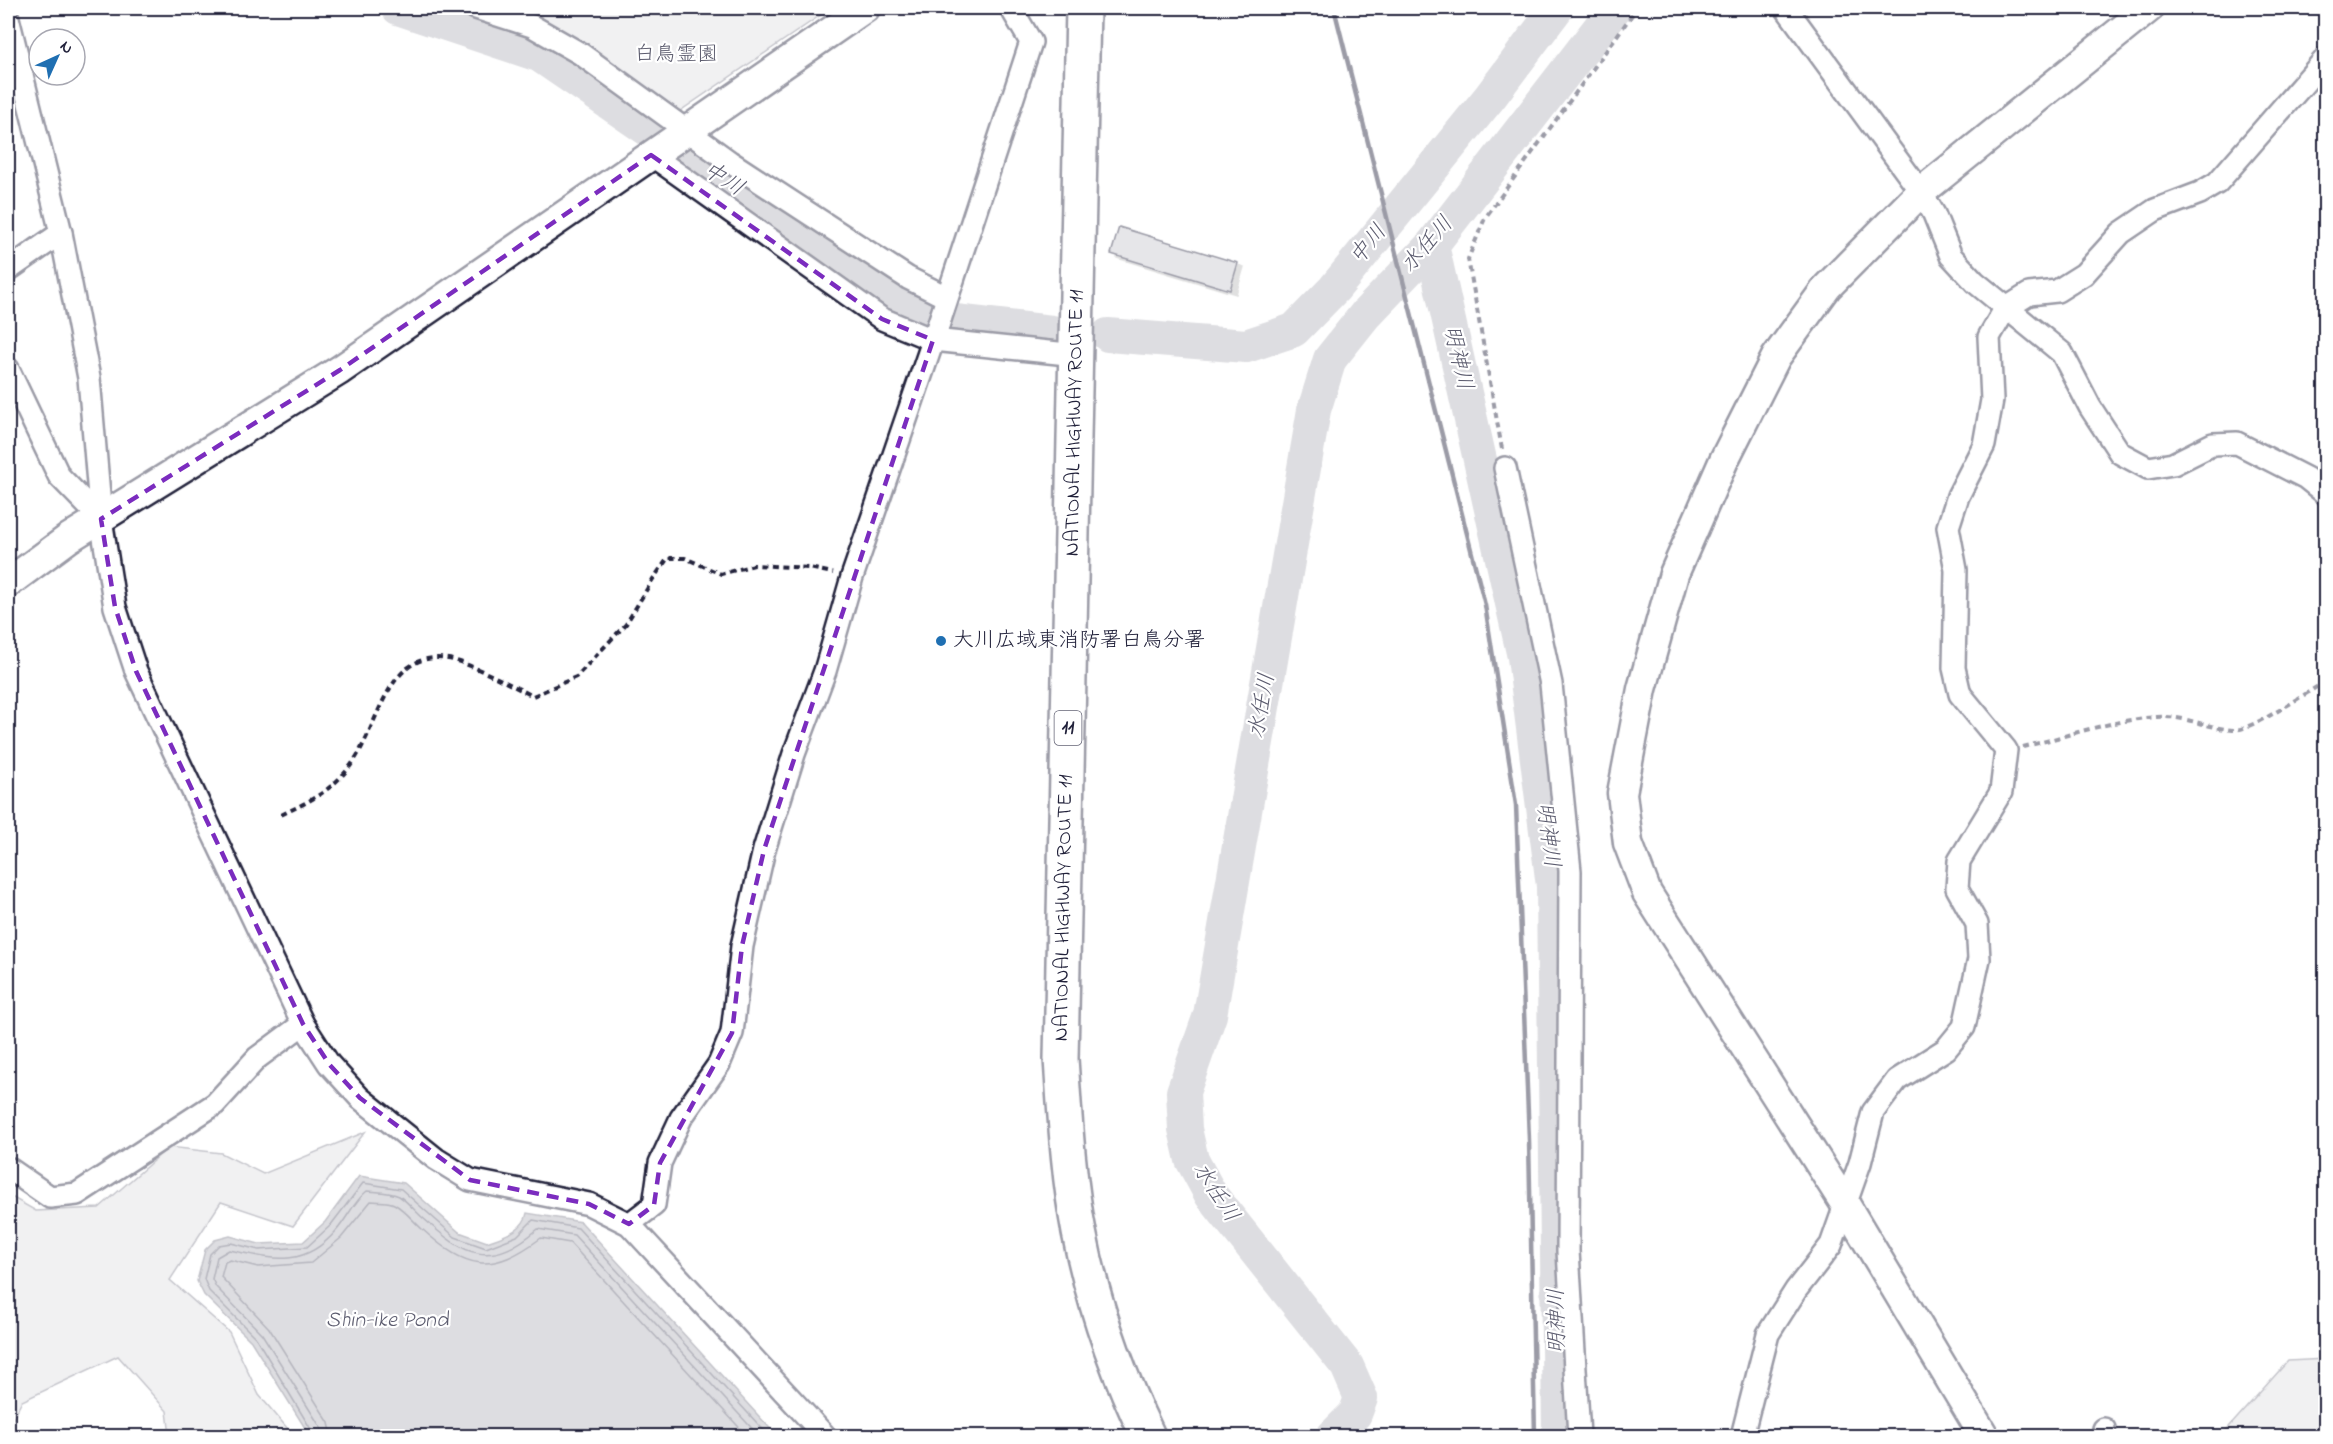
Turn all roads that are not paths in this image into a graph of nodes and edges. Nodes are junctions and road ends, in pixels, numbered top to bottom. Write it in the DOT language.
graph roads {
  1 [pos="476,8"];
  2 [pos="865,8"];
  3 [pos="1011,8"];
  4 [pos="1083,8"];
  5 [pos="1786,8"];
  6 [pos="2149,8"];
  7 [pos="8,18"];
  8 [pos="2325,58"];
  9 [pos="687,130"];
  10 [pos="651,155"];
  11 [pos="1921,192"];
  12 [pos="61,233"];
  13 [pos="8,270"];
  14 [pos="946,297"];
  15 [pos="2006,309"];
  16 [pos="934,336"];
  17 [pos="1077,355"];
  18 [pos="8,369"];
  19 [pos="1505,468"];
  20 [pos="2325,495"];
  21 [pos="100,519"];
  22 [pos="8,583"];
  23 [pos="303,1024"];
  24 [pos="8,1168"];
  25 [pos="1845,1204"];
  26 [pos="629,1224"];
  27 [pos="825,1437"];
  28 [pos="1148,1437"];
  29 [pos="1579,1437"];
  30 [pos="1742,1437"];
  31 [pos="1984,1437"];
  1 -- 9 [label="street"];
  2 -- 9 [label="street"];
  3 -- 14 [label="street"];
  4 -- 17 [label="highway, NATIONAL HIGHWAY ROUTE 11 / 11"];
  5 -- 11 [label="street"];
  6 -- 11 [label="street"];
  7 -- 12 [label="street"];
  8 -- 15 [label="street"];
  9 -- 10 [label="street"];
  9 -- 14 [label="street"];
  10 -- 16 [label="street"];
  10 -- 21 [label="street"];
  11 -- 15 [label="street"];
  11 -- 25 [label="street"];
  12 -- 13 [label="street"];
  12 -- 21 [label="street"];
  14 -- 16 [label="street"];
  15 -- 20 [label="street"];
  15 -- 25 [label="street"];
  16 -- 17 [label="street"];
  16 -- 26 [label="street"];
  17 -- 28 [label="highway, NATIONAL HIGHWAY ROUTE 11 / 11"];
  18 -- 21 [label="street"];
  19 -- 29 [label="street"];
  21 -- 22 [label="street"];
  21 -- 23 [label="street"];
  23 -- 24 [label="street"];
  23 -- 26 [label="street"];
  25 -- 30 [label="street"];
  25 -- 31 [label="street"];
  26 -- 27 [label="street"];
}
